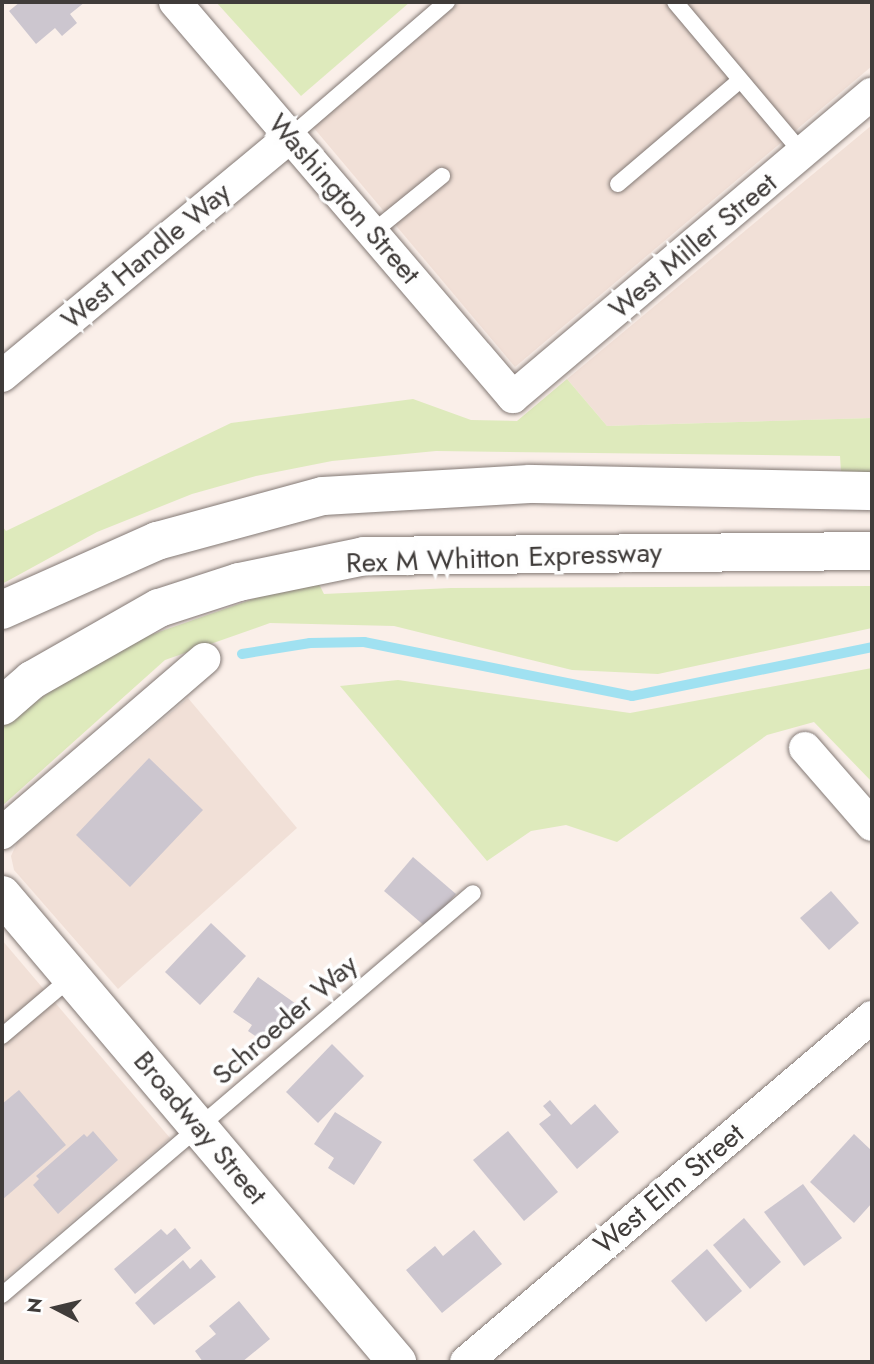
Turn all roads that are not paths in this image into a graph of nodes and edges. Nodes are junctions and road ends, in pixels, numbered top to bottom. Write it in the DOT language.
graph roads {
  1 [pos="175,2"];
  2 [pos="447,2"];
  3 [pos="675,2"];
  4 [pos="740,80"];
  5 [pos="872,94"];
  6 [pos="291,136"];
  7 [pos="802,153"];
  8 [pos="442,176"];
  9 [pos="618,184"];
  10 [pos="373,232"];
  11 [pos="2,376"];
  12 [pos="513,397"];
  13 [pos="872,491"];
  14 [pos="872,551"];
  15 [pos="2,610"];
  16 [pos="204,659"];
  17 [pos="2,706"];
  18 [pos="805,748"];
  19 [pos="872,825"];
  20 [pos="2,833"];
  21 [pos="473,893"];
  22 [pos="2,895"];
  23 [pos="73,976"];
  24 [pos="872,1017"];
  25 [pos="2,1036"];
  26 [pos="200,1127"];
  27 [pos="2,1295"];
  28 [pos="397,1362"];
  29 [pos="466,1362"];
  1 -- 6 [label="street, Washington Street"];
  2 -- 6 [label="lane"];
  3 -- 4 [label="lane"];
  4 -- 7 [label="lane"];
  4 -- 9 [label="lane"];
  5 -- 7 [label="street, West Miller Street"];
  6 -- 10 [label="street, Washington Street"];
  6 -- 11 [label="street, West Handle Way"];
  7 -- 12 [label="street, West Miller Street"];
  8 -- 10 [label="lane"];
  10 -- 12 [label="street, Washington Street"];
  13 -- 15 [label="main road"];
  14 -- 17 [label="main road, Rex M Whitton Expressway"];
  16 -- 20 [label="street"];
  18 -- 19 [label="street"];
  21 -- 26 [label="lane, Schroeder Way"];
  22 -- 23 [label="main road, Broadway Street"];
  23 -- 25 [label="lane"];
  23 -- 26 [label="main road, Broadway Street"];
  24 -- 29 [label="street, West Elm Street"];
  26 -- 27 [label="lane, Schroeder Way"];
  26 -- 28 [label="main road, Broadway Street"];
}
